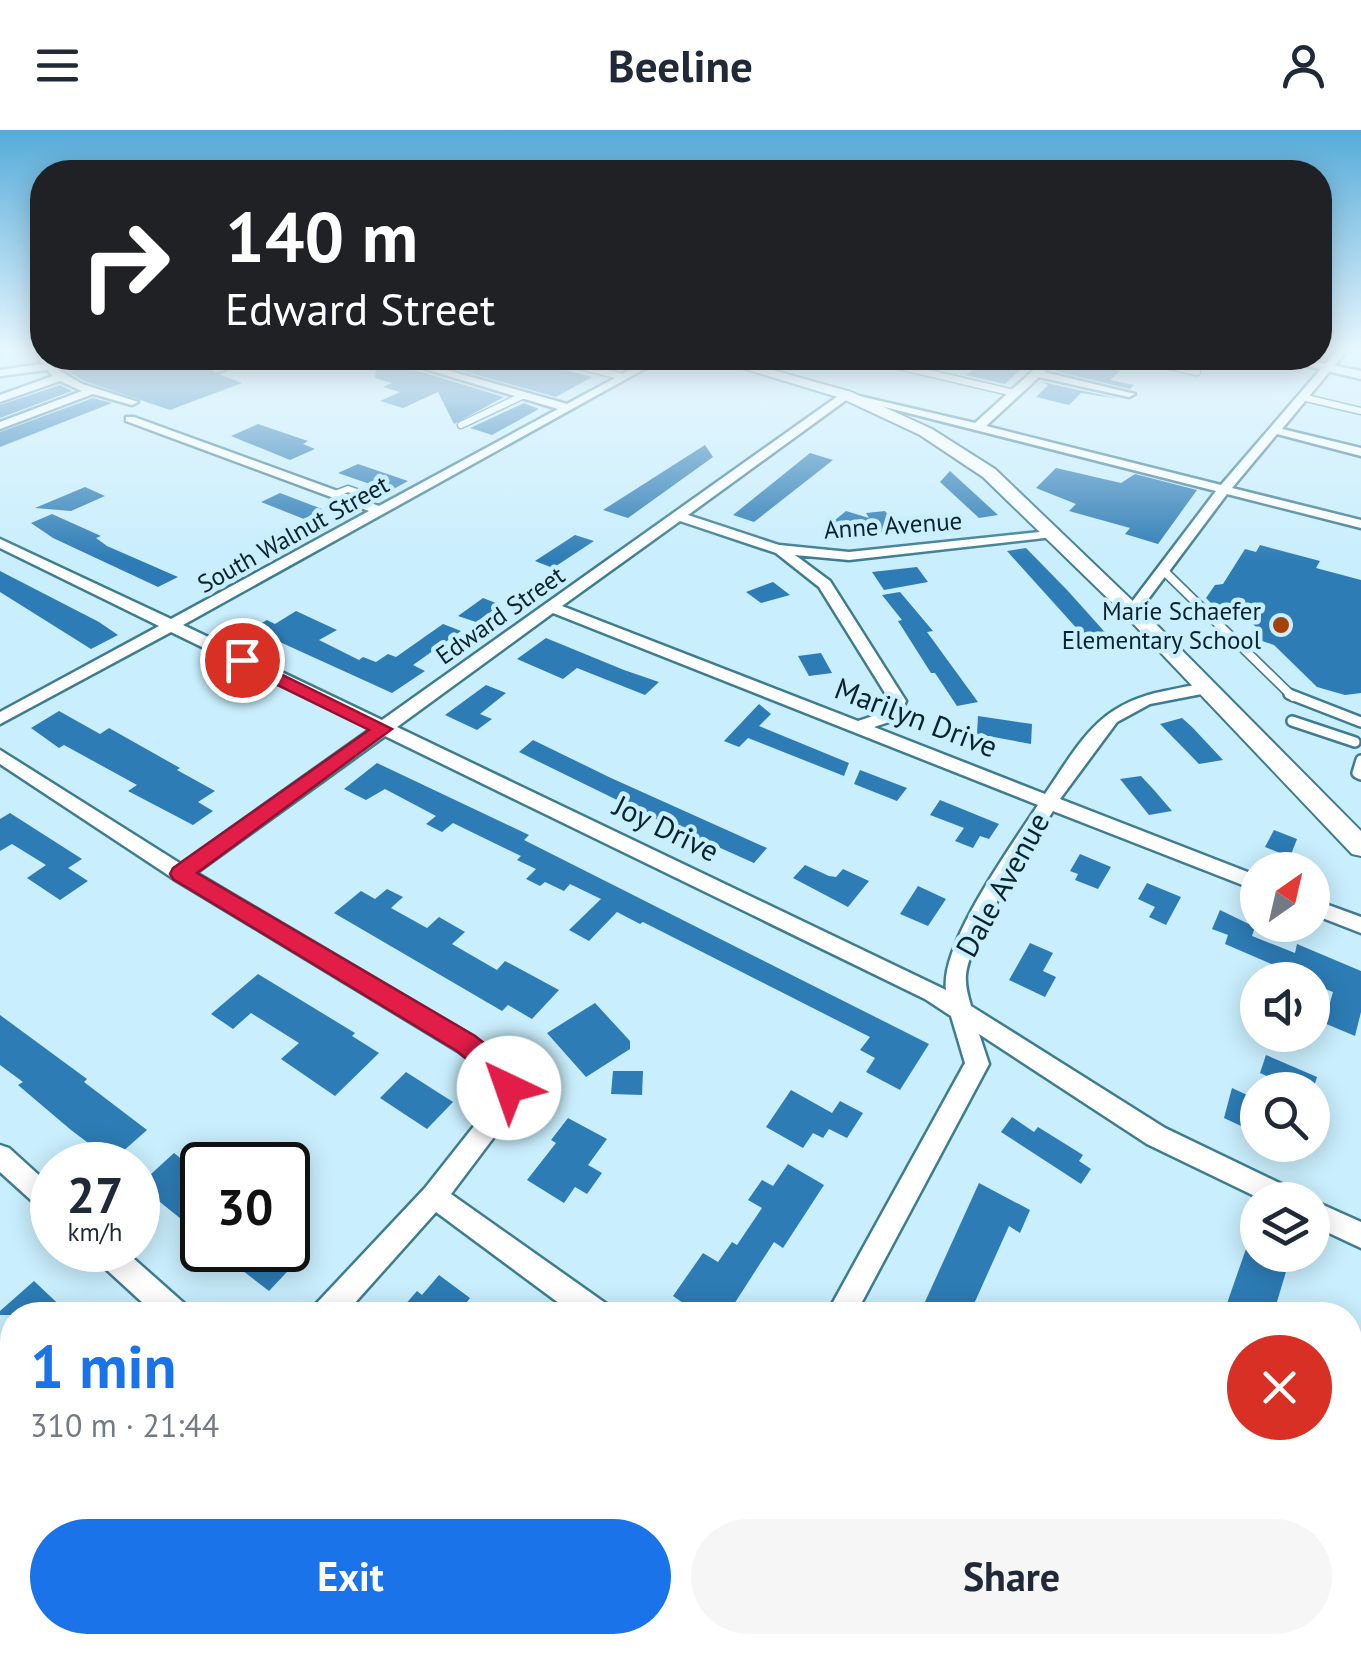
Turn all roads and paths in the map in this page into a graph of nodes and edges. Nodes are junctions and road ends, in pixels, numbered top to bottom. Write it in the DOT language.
graph roads {
  1 [pos="130,419"];
  2 [pos="473,419"];
  3 [pos="548,419"];
  4 [pos="809,419"];
  5 [pos="893,419"];
  6 [pos="954,419"];
  7 [pos="986,419"];
  8 [pos="1283,419"];
  9 [pos="461,425"];
  10 [pos="980,425"];
  11 [pos="1273,430"];
  12 [pos="1361,452"];
  13 [pos="1224,489"];
  14 [pos="381,511"];
  15 [pos="680,517"];
  16 [pos="1361,524"];
  17 [pos="1054,533"];
  18 [pos="0,543"];
  19 [pos="777,549"];
  20 [pos="849,556"];
  21 [pos="1163,570"];
  22 [pos="825,584"];
  23 [pos="553,608"];
  24 [pos="1132,611"];
  25 [pos="172,626"];
  26 [pos="1206,689"];
  27 [pos="0,719"];
  28 [pos="1292,721"];
  29 [pos="1361,723"];
  30 [pos="857,727"];
  31 [pos="382,729"];
  32 [pos="1358,743"];
  33 [pos="0,756"];
  34 [pos="1361,760"];
  35 [pos="1361,775"];
  36 [pos="1048,802"];
  37 [pos="1361,847"];
  38 [pos="181,874"];
  39 [pos="1240,877"];
  40 [pos="1330,913"];
  41 [pos="1361,925"];
  42 [pos="965,1016"];
  43 [pos="0,1156"];
  44 [pos="1252,1182"];
  45 [pos="30,1184"];
  46 [pos="434,1196"];
  47 [pos="1330,1220"];
  48 [pos="1361,1235"];
  49 [pos="128,1272"];
  50 [pos="162,1302"];
  51 [pos="337,1302"];
  52 [pos="580,1302"];
  53 [pos="847,1302"];
  1 -- 14 [label="street"];
  2 -- 9 [label="lane"];
  3 -- 14 [label="street, South Walnut Street"];
  4 -- 15 [label="street, Edward Street"];
  5 -- 17 [label="main road"];
  6 -- 10 [label="street"];
  7 -- 10 [label="street"];
  8 -- 11 [label="street"];
  10 -- 13 [label="street"];
  11 -- 12 [label="street"];
  11 -- 13 [label="street"];
  13 -- 16 [label="street"];
  13 -- 21 [label="street"];
  14 -- 25 [label="street, South Walnut Street"];
  15 -- 19 [label="street, Anne Avenue"];
  15 -- 23 [label="street, Edward Street"];
  17 -- 20 [label="street, Anne Avenue"];
  17 -- 24 [label="main road"];
  18 -- 25 [label="street, Joy Drive"];
  19 -- 20 [label="street, Anne Avenue"];
  19 -- 22 [label="street"];
  20 -- 22 [label="street"];
  21 -- 24 [label="street"];
  21 -- 29 [label="lane"];
  22 -- 30 [label="street"];
  23 -- 30 [label="street, Marilyn Drive"];
  23 -- 31 [label="street, Edward Street"];
  24 -- 26 [label="main road"];
  25 -- 27 [label="street, South Walnut Street"];
  25 -- 31 [label="street, Joy Drive"];
  26 -- 36 [label="street, Dale Avenue"];
  26 -- 37 [label="main road"];
  28 -- 32 [label="lane"];
  29 -- 32 [label="lane"];
  30 -- 36 [label="street, Marilyn Drive"];
  31 -- 38 [label="street, Edward Street"];
  31 -- 42 [label="street, Joy Drive"];
  33 -- 38 [label="street"];
  34 -- 35 [label="lane"];
  36 -- 39 [label="street, Marilyn Drive"];
  36 -- 42 [label="street, Dale Avenue"];
  38 -- 46 [label="street"];
  40 -- 41 [label="street"];
  42 -- 44 [label="street, Joy Drive"];
  42 -- 53 [label="street, Dale Avenue"];
  43 -- 45 [label="street"];
  46 -- 51 [label="street"];
  46 -- 52 [label="street"];
  47 -- 48 [label="street"];
  49 -- 50 [label="street"];
}
